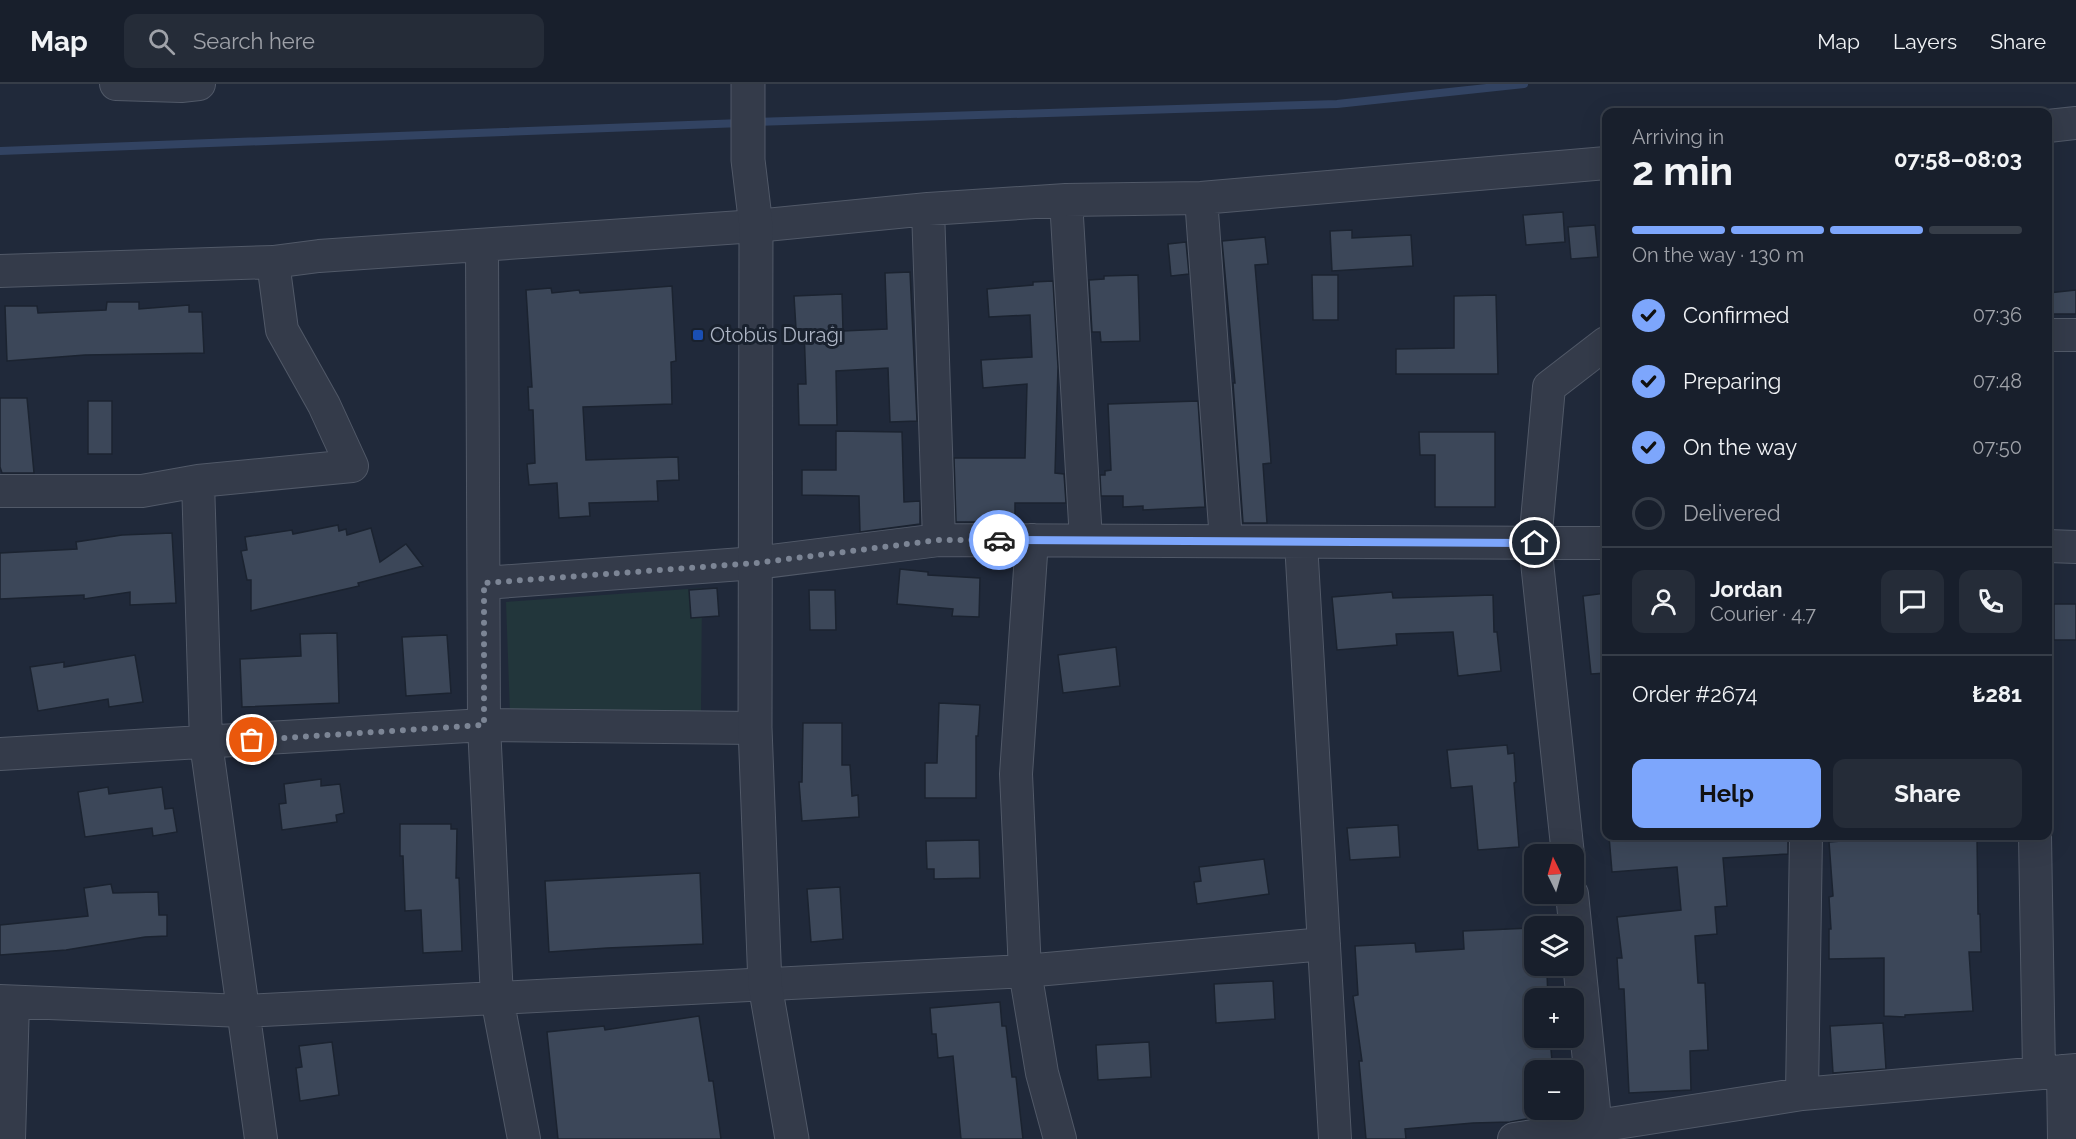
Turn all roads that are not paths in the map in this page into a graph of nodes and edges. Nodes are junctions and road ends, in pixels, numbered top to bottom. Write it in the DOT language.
graph roads {
  1 [pos="116,84"];
  2 [pos="199,84"];
  3 [pos="748,84"];
  4 [pos="2076,123"];
  5 [pos="2052,126"];
  6 [pos="1602,163"];
  7 [pos="1202,198"];
  8 [pos="1066,200"];
  9 [pos="928,209"];
  10 [pos="756,226"];
  11 [pos="482,245"];
  12 [pos="273,262"];
  13 [pos="0,271"];
  14 [pos="2052,335"];
  15 [pos="2076,335"];
  16 [pos="1602,346"];
  17 [pos="198,481"];
  18 [pos="0,491"];
  19 [pos="939,540"];
  20 [pos="1032,540"];
  21 [pos="1086,540"];
  22 [pos="1226,541"];
  23 [pos="1301,542"];
  24 [pos="1535,543"];
  25 [pos="1602,543"];
  26 [pos="2052,546"];
  27 [pos="2076,547"];
  28 [pos="756,563"];
  29 [pos="484,583"];
  30 [pos="484,725"];
  31 [pos="755,728"];
  32 [pos="206,743"];
  33 [pos="0,754"];
  34 [pos="1806,840"];
  35 [pos="2035,840"];
  36 [pos="1567,844"];
  37 [pos="1573,904"];
  38 [pos="1324,944"];
  39 [pos="1025,972"];
  40 [pos="765,985"];
  41 [pos="497,998"];
  42 [pos="6,1001"];
  43 [pos="243,1011"];
  44 [pos="2059,1071"];
  45 [pos="1802,1094"];
  46 [pos="1597,1133"];
  47 [pos="9,1139"];
  48 [pos="261,1139"];
  49 [pos="524,1139"];
  50 [pos="792,1139"];
  51 [pos="1060,1139"];
  52 [pos="1335,1139"];
  53 [pos="1514,1139"];
  54 [pos="2064,1139"];
  1 -- 2 [label="street"];
  3 -- 10 [label="street"];
  4 -- 5 [label="street"];
  6 -- 7 [label="street"];
  7 -- 8 [label="street"];
  7 -- 22 [label="street"];
  8 -- 9 [label="street"];
  8 -- 21 [label="street"];
  9 -- 10 [label="street"];
  9 -- 19 [label="street"];
  10 -- 11 [label="street"];
  10 -- 28 [label="street"];
  11 -- 12 [label="street"];
  11 -- 29 [label="street"];
  12 -- 13 [label="street"];
  12 -- 17 [label="street"];
  14 -- 15 [label="street"];
  16 -- 24 [label="street"];
  17 -- 18 [label="street"];
  17 -- 32 [label="street"];
  19 -- 20 [label="street"];
  19 -- 28 [label="street"];
  20 -- 21 [label="street"];
  20 -- 39 [label="street"];
  21 -- 22 [label="street"];
  22 -- 23 [label="street"];
  23 -- 24 [label="street"];
  23 -- 38 [label="street"];
  24 -- 25 [label="street"];
  24 -- 36 [label="street"];
  26 -- 27 [label="street"];
  28 -- 29 [label="street"];
  28 -- 31 [label="street"];
  29 -- 30 [label="street"];
  30 -- 31 [label="street"];
  30 -- 32 [label="street"];
  30 -- 41 [label="street"];
  31 -- 40 [label="street"];
  32 -- 33 [label="street"];
  32 -- 43 [label="street"];
  34 -- 45 [label="street"];
  35 -- 44 [label="street"];
  37 -- 46 [label="street"];
  38 -- 39 [label="street"];
  38 -- 52 [label="street"];
  39 -- 40 [label="street"];
  39 -- 51 [label="street"];
  40 -- 41 [label="street"];
  40 -- 50 [label="street"];
  41 -- 43 [label="street"];
  41 -- 49 [label="street"];
  42 -- 43 [label="street"];
  42 -- 47 [label="street"];
  43 -- 48 [label="street"];
  44 -- 45 [label="street"];
  44 -- 54 [label="street"];
  45 -- 46 [label="street"];
  46 -- 53 [label="street"];
}
